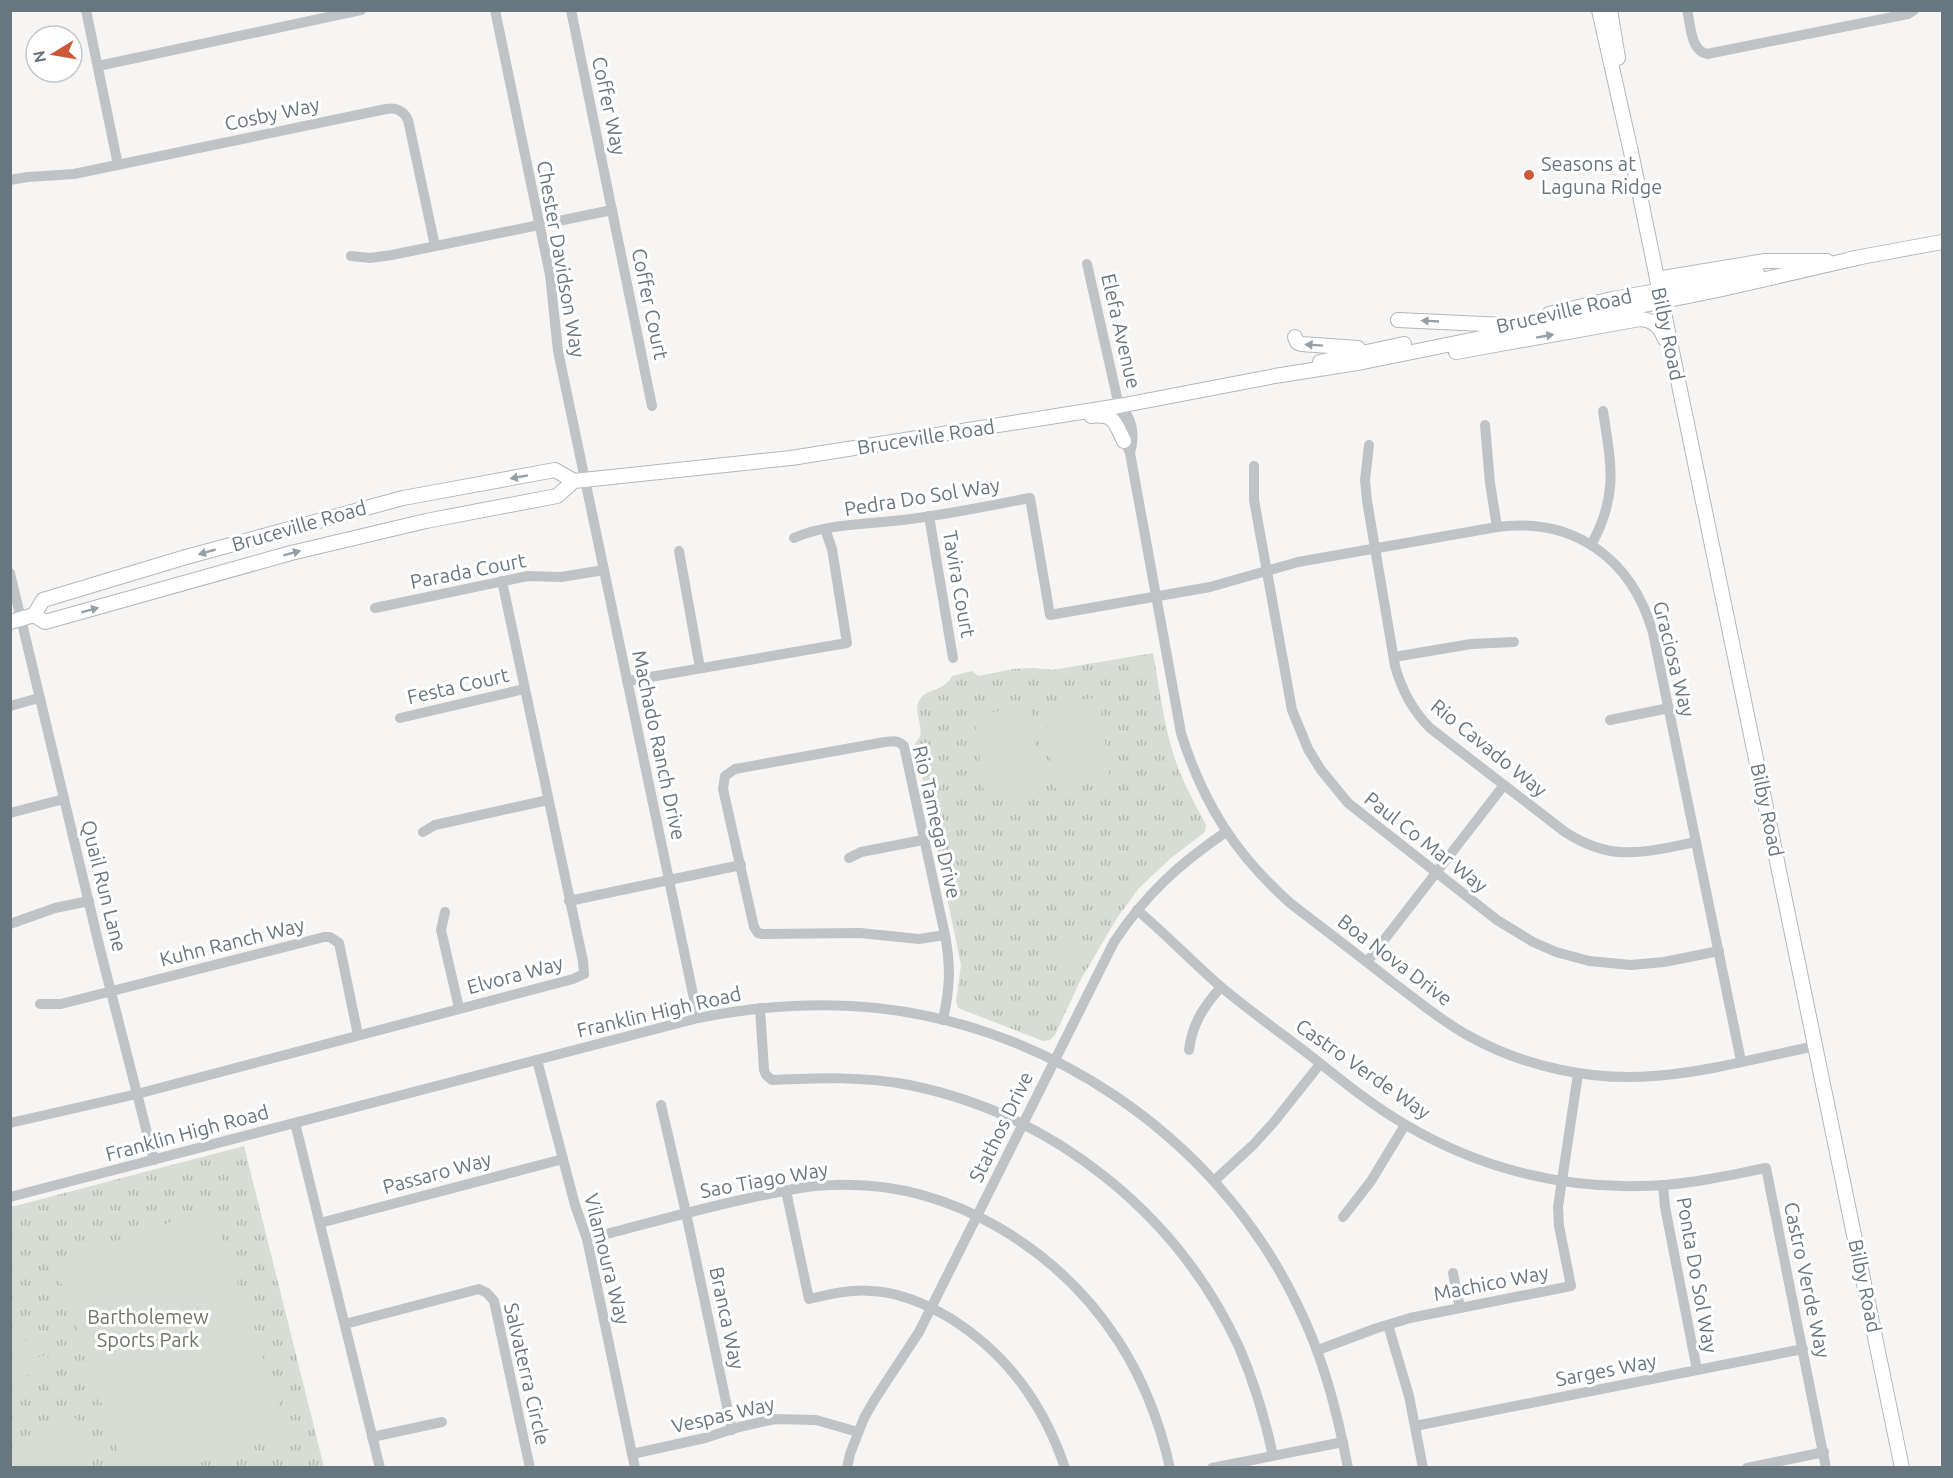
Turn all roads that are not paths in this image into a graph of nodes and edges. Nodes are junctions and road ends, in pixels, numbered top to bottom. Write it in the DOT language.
graph roads {
  1 [pos="86,10"];
  2 [pos="362,10"];
  3 [pos="495,10"];
  4 [pos="571,10"];
  5 [pos="1599,10"];
  6 [pos="1610,10"];
  7 [pos="1687,10"];
  8 [pos="1914,10"];
  9 [pos="98,66"];
  10 [pos="1630,152"];
  11 [pos="118,165"];
  12 [pos="10,180"];
  13 [pos="612,210"];
  14 [pos="540,225"];
  15 [pos="1942,242"];
  16 [pos="435,246"];
  17 [pos="351,256"];
  18 [pos="1857,258"];
  19 [pos="1088,264"];
  20 [pos="1659,290"];
  21 [pos="1398,320"];
  22 [pos="1505,325"];
  23 [pos="1295,338"];
  24 [pos="1378,349"];
  25 [pos="1404,353"];
  26 [pos="1672,354"];
  27 [pos="1275,376"];
  28 [pos="652,406"];
  29 [pos="1119,406"];
  30 [pos="1603,411"];
  31 [pos="1078,412"];
  32 [pos="1485,425"];
  33 [pos="1369,445"];
  34 [pos="1127,447"];
  35 [pos="1254,466"];
  36 [pos="580,480"];
  37 [pos="929,516"];
  38 [pos="1497,527"];
  39 [pos="825,530"];
  40 [pos="794,538"];
  41 [pos="1591,544"];
  42 [pos="1375,548"];
  43 [pos="679,551"];
  44 [pos="604,570"];
  45 [pos="1266,571"];
  46 [pos="10,573"];
  47 [pos="502,581"];
  48 [pos="1155,597"];
  49 [pos="375,608"];
  50 [pos="34,615"];
  51 [pos="16,621"];
  52 [pos="1514,642"];
  53 [pos="1394,657"];
  54 [pos="954,658"];
  55 [pos="700,668"];
  56 [pos="627,681"];
  57 [pos="524,689"];
  58 [pos="39,698"];
  59 [pos="10,706"];
  60 [pos="1669,708"];
  61 [pos="400,718"];
  62 [pos="1610,720"];
  63 [pos="1504,784"];
  64 [pos="64,799"];
  65 [pos="548,800"];
  66 [pos="10,813"];
  67 [pos="423,832"];
  68 [pos="1226,832"];
  69 [pos="923,840"];
  70 [pos="1696,842"];
  71 [pos="849,858"];
  72 [pos="741,865"];
  73 [pos="1436,872"];
  74 [pos="669,879"];
  75 [pos="89,901"];
  76 [pos="569,901"];
  77 [pos="1137,910"];
  78 [pos="445,912"];
  79 [pos="10,924"];
  80 [pos="945,935"];
  81 [pos="1719,951"];
  82 [pos="1367,962"];
  83 [pos="1221,987"];
  84 [pos="112,992"];
  85 [pos="40,1004"];
  86 [pos="459,1008"];
  87 [pos="760,1008"];
  88 [pos="698,1018"];
  89 [pos="943,1020"];
  90 [pos="358,1035"];
  91 [pos="1815,1046"];
  92 [pos="1189,1050"];
  93 [pos="537,1060"];
  94 [pos="1054,1060"];
  95 [pos="1741,1061"];
  96 [pos="1320,1064"];
  97 [pos="1578,1074"];
  98 [pos="137,1094"];
  99 [pos="661,1105"];
  100 [pos="10,1123"];
  101 [pos="294,1124"];
  102 [pos="1023,1124"];
  103 [pos="1405,1125"];
  104 [pos="563,1159"];
  105 [pos="154,1160"];
  106 [pos="1214,1181"];
  107 [pos="1561,1181"];
  108 [pos="1663,1185"];
  109 [pos="786,1191"];
  110 [pos="10,1197"];
  111 [pos="686,1213"];
  112 [pos="977,1216"];
  113 [pos="1343,1217"];
  114 [pos="320,1222"];
  115 [pos="587,1239"];
  116 [pos="1454,1273"];
  117 [pos="932,1308"];
  118 [pos="1460,1308"];
  119 [pos="345,1324"];
  120 [pos="1388,1324"];
  121 [pos="1318,1350"];
  122 [pos="1803,1350"];
  123 [pos="1697,1370"];
  124 [pos="442,1422"];
  125 [pos="1415,1426"];
  126 [pos="732,1430"];
  127 [pos="858,1432"];
  128 [pos="372,1437"];
  129 [pos="1343,1442"];
  130 [pos="1824,1452"];
  131 [pos="632,1454"];
  132 [pos="1273,1456"];
  133 [pos="380,1467"];
  134 [pos="530,1467"];
  135 [pos="635,1467"];
  136 [pos="847,1467"];
  137 [pos="1065,1467"];
  138 [pos="1170,1467"];
  139 [pos="1212,1467"];
  140 [pos="1348,1467"];
  141 [pos="1424,1467"];
  142 [pos="1748,1467"];
  143 [pos="1826,1467"];
  144 [pos="1902,1467"];
  1 -- 9 [label="street"];
  2 -- 9 [label="street"];
  3 -- 14 [label="street, Chester Davidson Way"];
  4 -- 13 [label="street, Coffer Way"];
  5 -- 10 [label="main road, Bilby Road"];
  6 -- 10 [label="main road, Bilby Road"];
  7 -- 8 [label="street"];
  9 -- 11 [label="street"];
  10 -- 20 [label="main road, Bilby Road"];
  11 -- 12 [label="street, Cosby Way"];
  11 -- 16 [label="street, Cosby Way"];
  13 -- 14 [label="street"];
  13 -- 28 [label="street, Coffer Court"];
  14 -- 16 [label="street"];
  14 -- 36 [label="street, Chester Davidson Way"];
  15 -- 18 [label="main road, Bruceville Road"];
  16 -- 17 [label="street"];
  18 -- 20 [label="main road, Bruceville Road"];
  18 -- 20 [label="main road, Bruceville Road"];
  19 -- 29 [label="street, Elefa Avenue"];
  20 -- 22 [label="main road, Bruceville Road"];
  20 -- 25 [label="main road, Bruceville Road"];
  20 -- 26 [label="main road, Bilby Road"];
  22 -- 21 [label="main road, one-way"];
  22 -- 24 [label="main road, Bruceville Road"];
  24 -- 23 [label="main road, one-way"];
  24 -- 27 [label="main road, Bruceville Road"];
  25 -- 26 [label="main road, one-way"];
  25 -- 27 [label="main road, Bruceville Road"];
  26 -- 91 [label="main road, Bilby Road"];
  27 -- 29 [label="main road, Bruceville Road"];
  29 -- 31 [label="main road, Bruceville Road"];
  29 -- 34 [label="street, Elefa Avenue"];
  30 -- 41 [label="street"];
  31 -- 34 [label="main road"];
  31 -- 36 [label="main road, Bruceville Road"];
  32 -- 38 [label="street"];
  33 -- 42 [label="street, Rio Cavado Way"];
  34 -- 48 [label="street, Elefa Avenue"];
  35 -- 45 [label="street, Paul Co Mar Way"];
  36 -- 44 [label="street, Machado Ranch Drive"];
  50 -- 36 [label="main road, Bruceville Road, one-way"];
  36 -- 50 [label="main road, Bruceville Road, one-way"];
  37 -- 39 [label="street, Pedra Do Sol Way"];
  37 -- 48 [label="street, Pedra Do Sol Way"];
  37 -- 54 [label="street, Tavira Court"];
  38 -- 41 [label="street, Graciosa Way"];
  38 -- 42 [label="street, Graciosa Way"];
  39 -- 40 [label="street"];
  39 -- 55 [label="street, Pedra Do Sol Way"];
  41 -- 60 [label="street, Graciosa Way"];
  42 -- 45 [label="street, Graciosa Way"];
  42 -- 53 [label="street, Rio Cavado Way"];
  43 -- 55 [label="street"];
  44 -- 47 [label="street, Parada Court"];
  44 -- 56 [label="street, Machado Ranch Drive"];
  45 -- 48 [label="street, Graciosa Way"];
  45 -- 73 [label="street, Paul Co Mar Way"];
  46 -- 51 [label="street, Quail Run Lane"];
  47 -- 49 [label="street, Parada Court"];
  47 -- 57 [label="street, Elvora Way"];
  48 -- 68 [label="street, Boa Nova Drive"];
  50 -- 51 [label="main road, Bruceville Road"];
  51 -- 58 [label="street, Quail Run Lane"];
  52 -- 53 [label="street"];
  53 -- 63 [label="street, Rio Cavado Way"];
  55 -- 56 [label="street, Pedra Do Sol Way"];
  56 -- 74 [label="street, Machado Ranch Drive"];
  57 -- 61 [label="street, Festa Court"];
  57 -- 65 [label="street, Elvora Way"];
  58 -- 59 [label="street"];
  58 -- 64 [label="street, Quail Run Lane"];
  60 -- 62 [label="street"];
  60 -- 70 [label="street, Graciosa Way"];
  63 -- 70 [label="street, Rio Cavado Way"];
  63 -- 73 [label="street"];
  64 -- 66 [label="street"];
  64 -- 75 [label="street, Quail Run Lane"];
  65 -- 67 [label="street"];
  65 -- 76 [label="street, Elvora Way"];
  68 -- 77 [label="street, Stathos Drive"];
  68 -- 82 [label="street, Boa Nova Drive"];
  69 -- 71 [label="street"];
  69 -- 72 [label="street, Rio Tamega Drive"];
  69 -- 80 [label="street, Rio Tamega Drive"];
  70 -- 81 [label="street, Graciosa Way"];
  72 -- 74 [label="street"];
  72 -- 80 [label="street, Rio Tamega Drive"];
  73 -- 81 [label="street, Paul Co Mar Way"];
  73 -- 82 [label="street"];
  74 -- 76 [label="street"];
  74 -- 88 [label="street, Machado Ranch Drive"];
  75 -- 79 [label="street"];
  75 -- 84 [label="street, Quail Run Lane"];
  76 -- 86 [label="street, Elvora Way"];
  77 -- 83 [label="street, Castro Verde Way"];
  77 -- 94 [label="street, Stathos Drive"];
  78 -- 86 [label="street"];
  80 -- 89 [label="street, Rio Tamega Drive"];
  81 -- 95 [label="street, Graciosa Way"];
  82 -- 97 [label="street, Boa Nova Drive"];
  83 -- 92 [label="street"];
  83 -- 96 [label="street, Castro Verde Way"];
  84 -- 85 [label="street, Kuhn Ranch Way"];
  84 -- 90 [label="street, Kuhn Ranch Way"];
  84 -- 98 [label="street, Quail Run Lane"];
  86 -- 90 [label="street, Elvora Way"];
  87 -- 88 [label="street, Franklin High Road"];
  87 -- 89 [label="street, Franklin High Road"];
  87 -- 102 [label="street"];
  88 -- 93 [label="street, Franklin High Road"];
  89 -- 94 [label="street, Franklin High Road"];
  90 -- 98 [label="street, Elvora Way"];
  91 -- 95 [label="street, Boa Nova Drive"];
  91 -- 144 [label="main road, Bilby Road"];
  93 -- 101 [label="street, Franklin High Road"];
  93 -- 104 [label="street, Vilamoura Way"];
  94 -- 102 [label="street, Stathos Drive"];
  94 -- 106 [label="street, Franklin High Road"];
  95 -- 97 [label="street, Boa Nova Drive"];
  96 -- 103 [label="street, Castro Verde Way"];
  96 -- 106 [label="street"];
  97 -- 107 [label="street, Machico Way"];
  98 -- 100 [label="street, Elvora Way"];
  98 -- 105 [label="street, Quail Run Lane"];
  99 -- 111 [label="street, Branca Way"];
  101 -- 105 [label="street, Franklin High Road"];
  101 -- 114 [label="street"];
  102 -- 112 [label="street, Stathos Drive"];
  102 -- 132 [label="street"];
  103 -- 107 [label="street, Castro Verde Way"];
  103 -- 113 [label="street"];
  104 -- 114 [label="street, Passaro Way"];
  104 -- 115 [label="street, Vilamoura Way"];
  105 -- 110 [label="street, Franklin High Road"];
  106 -- 121 [label="street, Franklin High Road"];
  107 -- 108 [label="street, Castro Verde Way"];
  107 -- 118 [label="street, Machico Way"];
  108 -- 122 [label="street, Castro Verde Way"];
  108 -- 123 [label="street, Ponta Do Sol Way"];
  109 -- 111 [label="street, Sao Tiago Way"];
  109 -- 112 [label="street, Sao Tiago Way"];
  109 -- 117 [label="street"];
  111 -- 115 [label="street, Sao Tiago Way"];
  111 -- 126 [label="street, Branca Way"];
  112 -- 117 [label="street, Stathos Drive"];
  112 -- 138 [label="street, Sao Tiago Way"];
  114 -- 119 [label="street"];
  115 -- 131 [label="street, Vilamoura Way"];
  116 -- 118 [label="street"];
  117 -- 127 [label="street, Stathos Drive"];
  117 -- 137 [label="street"];
  118 -- 120 [label="street, Machico Way"];
  119 -- 128 [label="street"];
  119 -- 134 [label="street, Salvaterra Circle"];
  120 -- 121 [label="street, Machico Way"];
  120 -- 125 [label="street"];
  121 -- 129 [label="street, Franklin High Road"];
  122 -- 123 [label="street, Sarges Way"];
  122 -- 130 [label="street, Castro Verde Way"];
  123 -- 125 [label="street, Sarges Way"];
  124 -- 128 [label="street"];
  125 -- 141 [label="street"];
  126 -- 127 [label="street, Vespas Way"];
  126 -- 131 [label="street, Vespas Way"];
  127 -- 136 [label="street, Stathos Drive"];
  128 -- 133 [label="street"];
  129 -- 132 [label="street"];
  129 -- 140 [label="street, Franklin High Road"];
  130 -- 142 [label="street"];
  130 -- 143 [label="street, Castro Verde Way"];
  131 -- 135 [label="street, Vilamoura Way"];
  132 -- 139 [label="street"];
}
